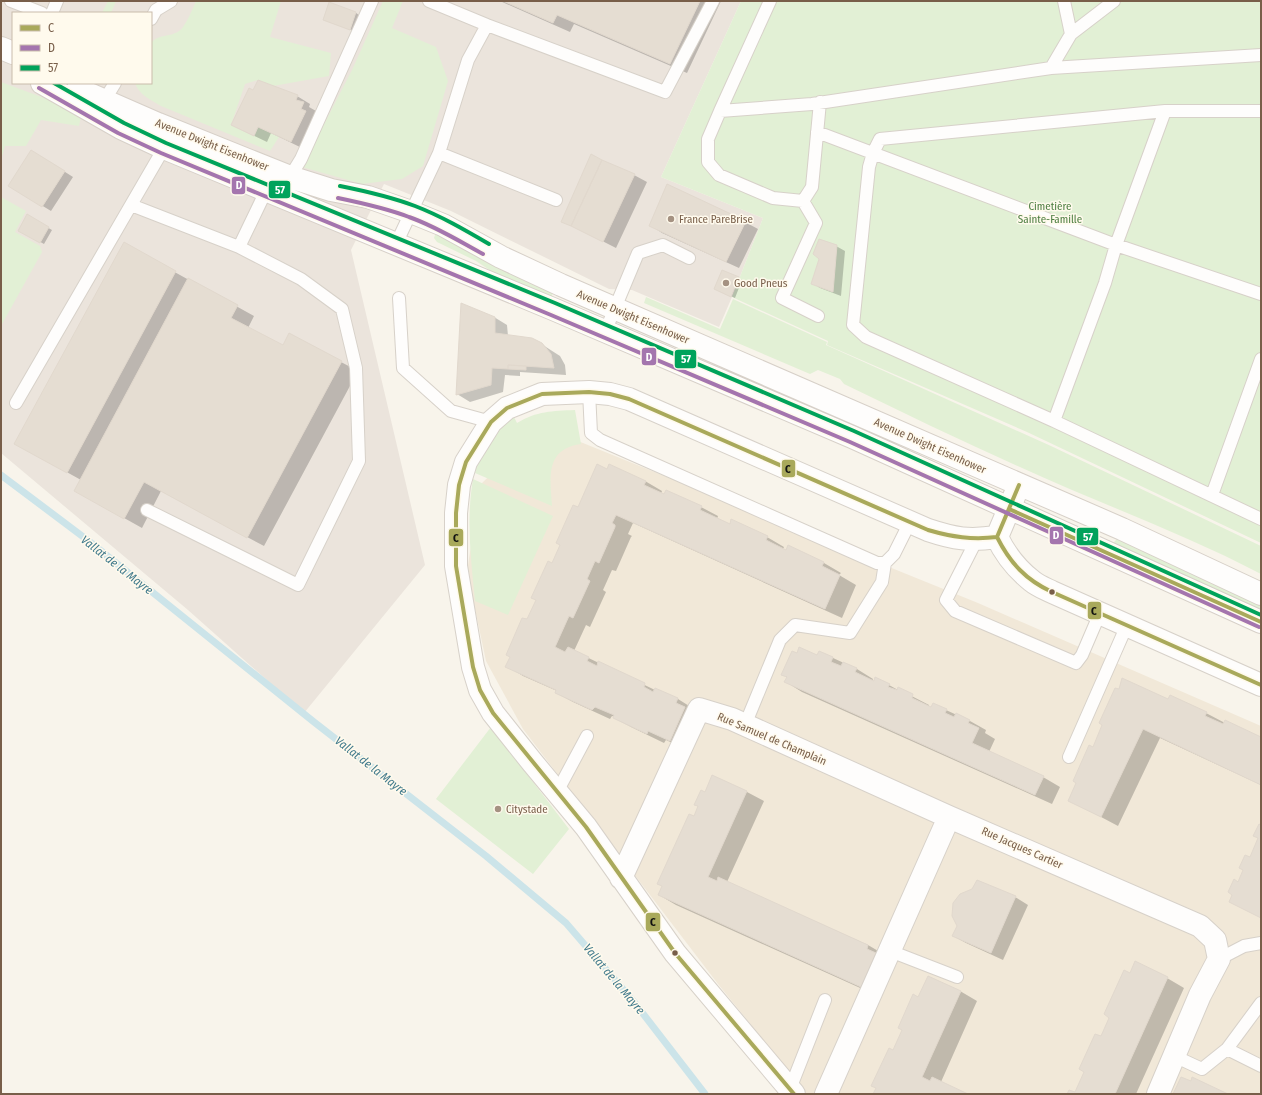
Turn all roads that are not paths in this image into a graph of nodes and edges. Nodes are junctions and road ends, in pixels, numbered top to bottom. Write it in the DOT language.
graph roads {
  1 [pos="11,1"];
  2 [pos="57,1"];
  3 [pos="171,1"];
  4 [pos="372,1"];
  5 [pos="429,1"];
  6 [pos="713,1"];
  7 [pos="770,1"];
  8 [pos="1064,1"];
  9 [pos="1114,1"];
  10 [pos="39,12"];
  11 [pos="52,12"];
  12 [pos="152,17"];
  13 [pos="486,25"];
  14 [pos="1071,34"];
  15 [pos="1,48"];
  16 [pos="12,53"];
  17 [pos="1261,55"];
  18 [pos="1,62"];
  19 [pos="12,68"];
  20 [pos="1051,68"];
  21 [pos="44,84"];
  22 [pos="71,84"];
  23 [pos="110,92"];
  24 [pos="820,102"];
  25 [pos="720,111"];
  26 [pos="1165,111"];
  27 [pos="1261,111"];
  28 [pos="817,132"];
  29 [pos="164,148"];
  30 [pos="439,153"];
  31 [pos="873,153"];
  32 [pos="290,177"];
  33 [pos="266,191"];
  34 [pos="556,200"];
  35 [pos="803,201"];
  36 [pos="131,205"];
  37 [pos="411,212"];
  38 [pos="396,244"];
  39 [pos="1116,245"];
  40 [pos="240,247"];
  41 [pos="688,258"];
  42 [pos="1261,294"];
  43 [pos="399,298"];
  44 [pos="615,309"];
  45 [pos="818,316"];
  46 [pos="605,332"];
  47 [pos="1261,359"];
  48 [pos="589,392"];
  49 [pos="16,403"];
  50 [pos="1054,421"];
  51 [pos="491,422"];
  52 [pos="1019,485"];
  53 [pos="1212,495"];
  54 [pos="1009,509"];
  55 [pos="147,510"];
  56 [pos="1261,519"];
  57 [pos="910,522"];
  58 [pos="987,538"];
  59 [pos="885,563"];
  60 [pos="1261,594"];
  61 [pos="1100,613"];
  62 [pos="1261,622"];
  63 [pos="1128,625"];
  64 [pos="1261,685"];
  65 [pos="745,725"];
  66 [pos="587,736"];
  67 [pos="1069,757"];
  68 [pos="557,792"];
  69 [pos="949,817"];
  70 [pos="621,878"];
  71 [pos="1261,943"];
  72 [pos="890,951"];
  73 [pos="1219,959"];
  74 [pos="957,978"];
  75 [pos="825,1000"];
  76 [pos="1261,1003"];
  77 [pos="1227,1049"];
  78 [pos="1174,1056"];
  79 [pos="1261,1066"];
  80 [pos="792,1092"];
  81 [pos="826,1094"];
  82 [pos="1158,1094"];
  1 -- 10 [label="lane"];
  2 -- 11 [label="lane"];
  3 -- 12 [label="lane"];
  4 -- 32 [label="lane"];
  5 -- 13 [label="lane"];
  6 -- 13 [label="lane"];
  7 -- 25 [label="lane"];
  8 -- 14 [label="lane"];
  9 -- 14 [label="lane"];
  13 -- 30 [label="lane"];
  14 -- 20 [label="lane"];
  15 -- 16 [label="street"];
  17 -- 20 [label="lane"];
  18 -- 19 [label="street"];
  20 -- 24 [label="lane"];
  21 -- 29 [label="street, Avenue Dwight Eisenhower"];
  22 -- 23 [label="street, Avenue Dwight Eisenhower"];
  23 -- 32 [label="street, Avenue Dwight Eisenhower"];
  24 -- 25 [label="lane"];
  24 -- 28 [label="lane"];
  25 -- 35 [label="lane"];
  26 -- 27 [label="lane"];
  26 -- 31 [label="lane"];
  26 -- 39 [label="lane"];
  28 -- 31 [label="lane"];
  28 -- 35 [label="lane"];
  29 -- 33 [label="street, Avenue Dwight Eisenhower"];
  29 -- 36 [label="lane"];
  30 -- 34 [label="lane"];
  30 -- 37 [label="lane"];
  31 -- 39 [label="lane"];
  31 -- 50 [label="lane"];
  32 -- 37 [label="street, Avenue Dwight Eisenhower"];
  33 -- 38 [label="street, Avenue Dwight Eisenhower"];
  33 -- 40 [label="lane"];
  35 -- 45 [label="lane"];
  36 -- 40 [label="lane"];
  36 -- 49 [label="lane"];
  37 -- 38 [label="lane"];
  37 -- 44 [label="street, Avenue Dwight Eisenhower"];
  38 -- 46 [label="street, Avenue Dwight Eisenhower"];
  39 -- 42 [label="lane"];
  39 -- 50 [label="lane"];
  40 -- 55 [label="lane"];
  41 -- 44 [label="lane"];
  43 -- 51 [label="lane"];
  44 -- 46 [label="lane"];
  44 -- 52 [label="street, Avenue Dwight Eisenhower"];
  46 -- 54 [label="street, Avenue Dwight Eisenhower"];
  47 -- 53 [label="lane"];
  48 -- 51 [label="street"];
  48 -- 57 [label="street"];
  48 -- 59 [label="lane"];
  50 -- 53 [label="lane"];
  51 -- 68 [label="street"];
  52 -- 54 [label="street"];
  52 -- 60 [label="street, Avenue Dwight Eisenhower"];
  53 -- 56 [label="lane"];
  54 -- 58 [label="street"];
  54 -- 62 [label="street, Avenue Dwight Eisenhower"];
  57 -- 58 [label="street"];
  57 -- 59 [label="lane"];
  58 -- 61 [label="street"];
  58 -- 61 [label="lane"];
  59 -- 65 [label="lane"];
  61 -- 63 [label="street"];
  63 -- 64 [label="street"];
  63 -- 67 [label="lane"];
  65 -- 69 [label="street, Rue Samuel de Champlain"];
  65 -- 70 [label="street, Rue Samuel de Champlain"];
  66 -- 68 [label="lane"];
  68 -- 70 [label="street"];
  69 -- 72 [label="street"];
  69 -- 73 [label="street, Rue Jacques Cartier"];
  70 -- 80 [label="street"];
  71 -- 73 [label="lane"];
  72 -- 74 [label="lane"];
  72 -- 81 [label="street"];
  73 -- 78 [label="street"];
  75 -- 80 [label="lane"];
  76 -- 77 [label="lane"];
  77 -- 78 [label="lane"];
  77 -- 79 [label="lane"];
  78 -- 82 [label="street"];
}
